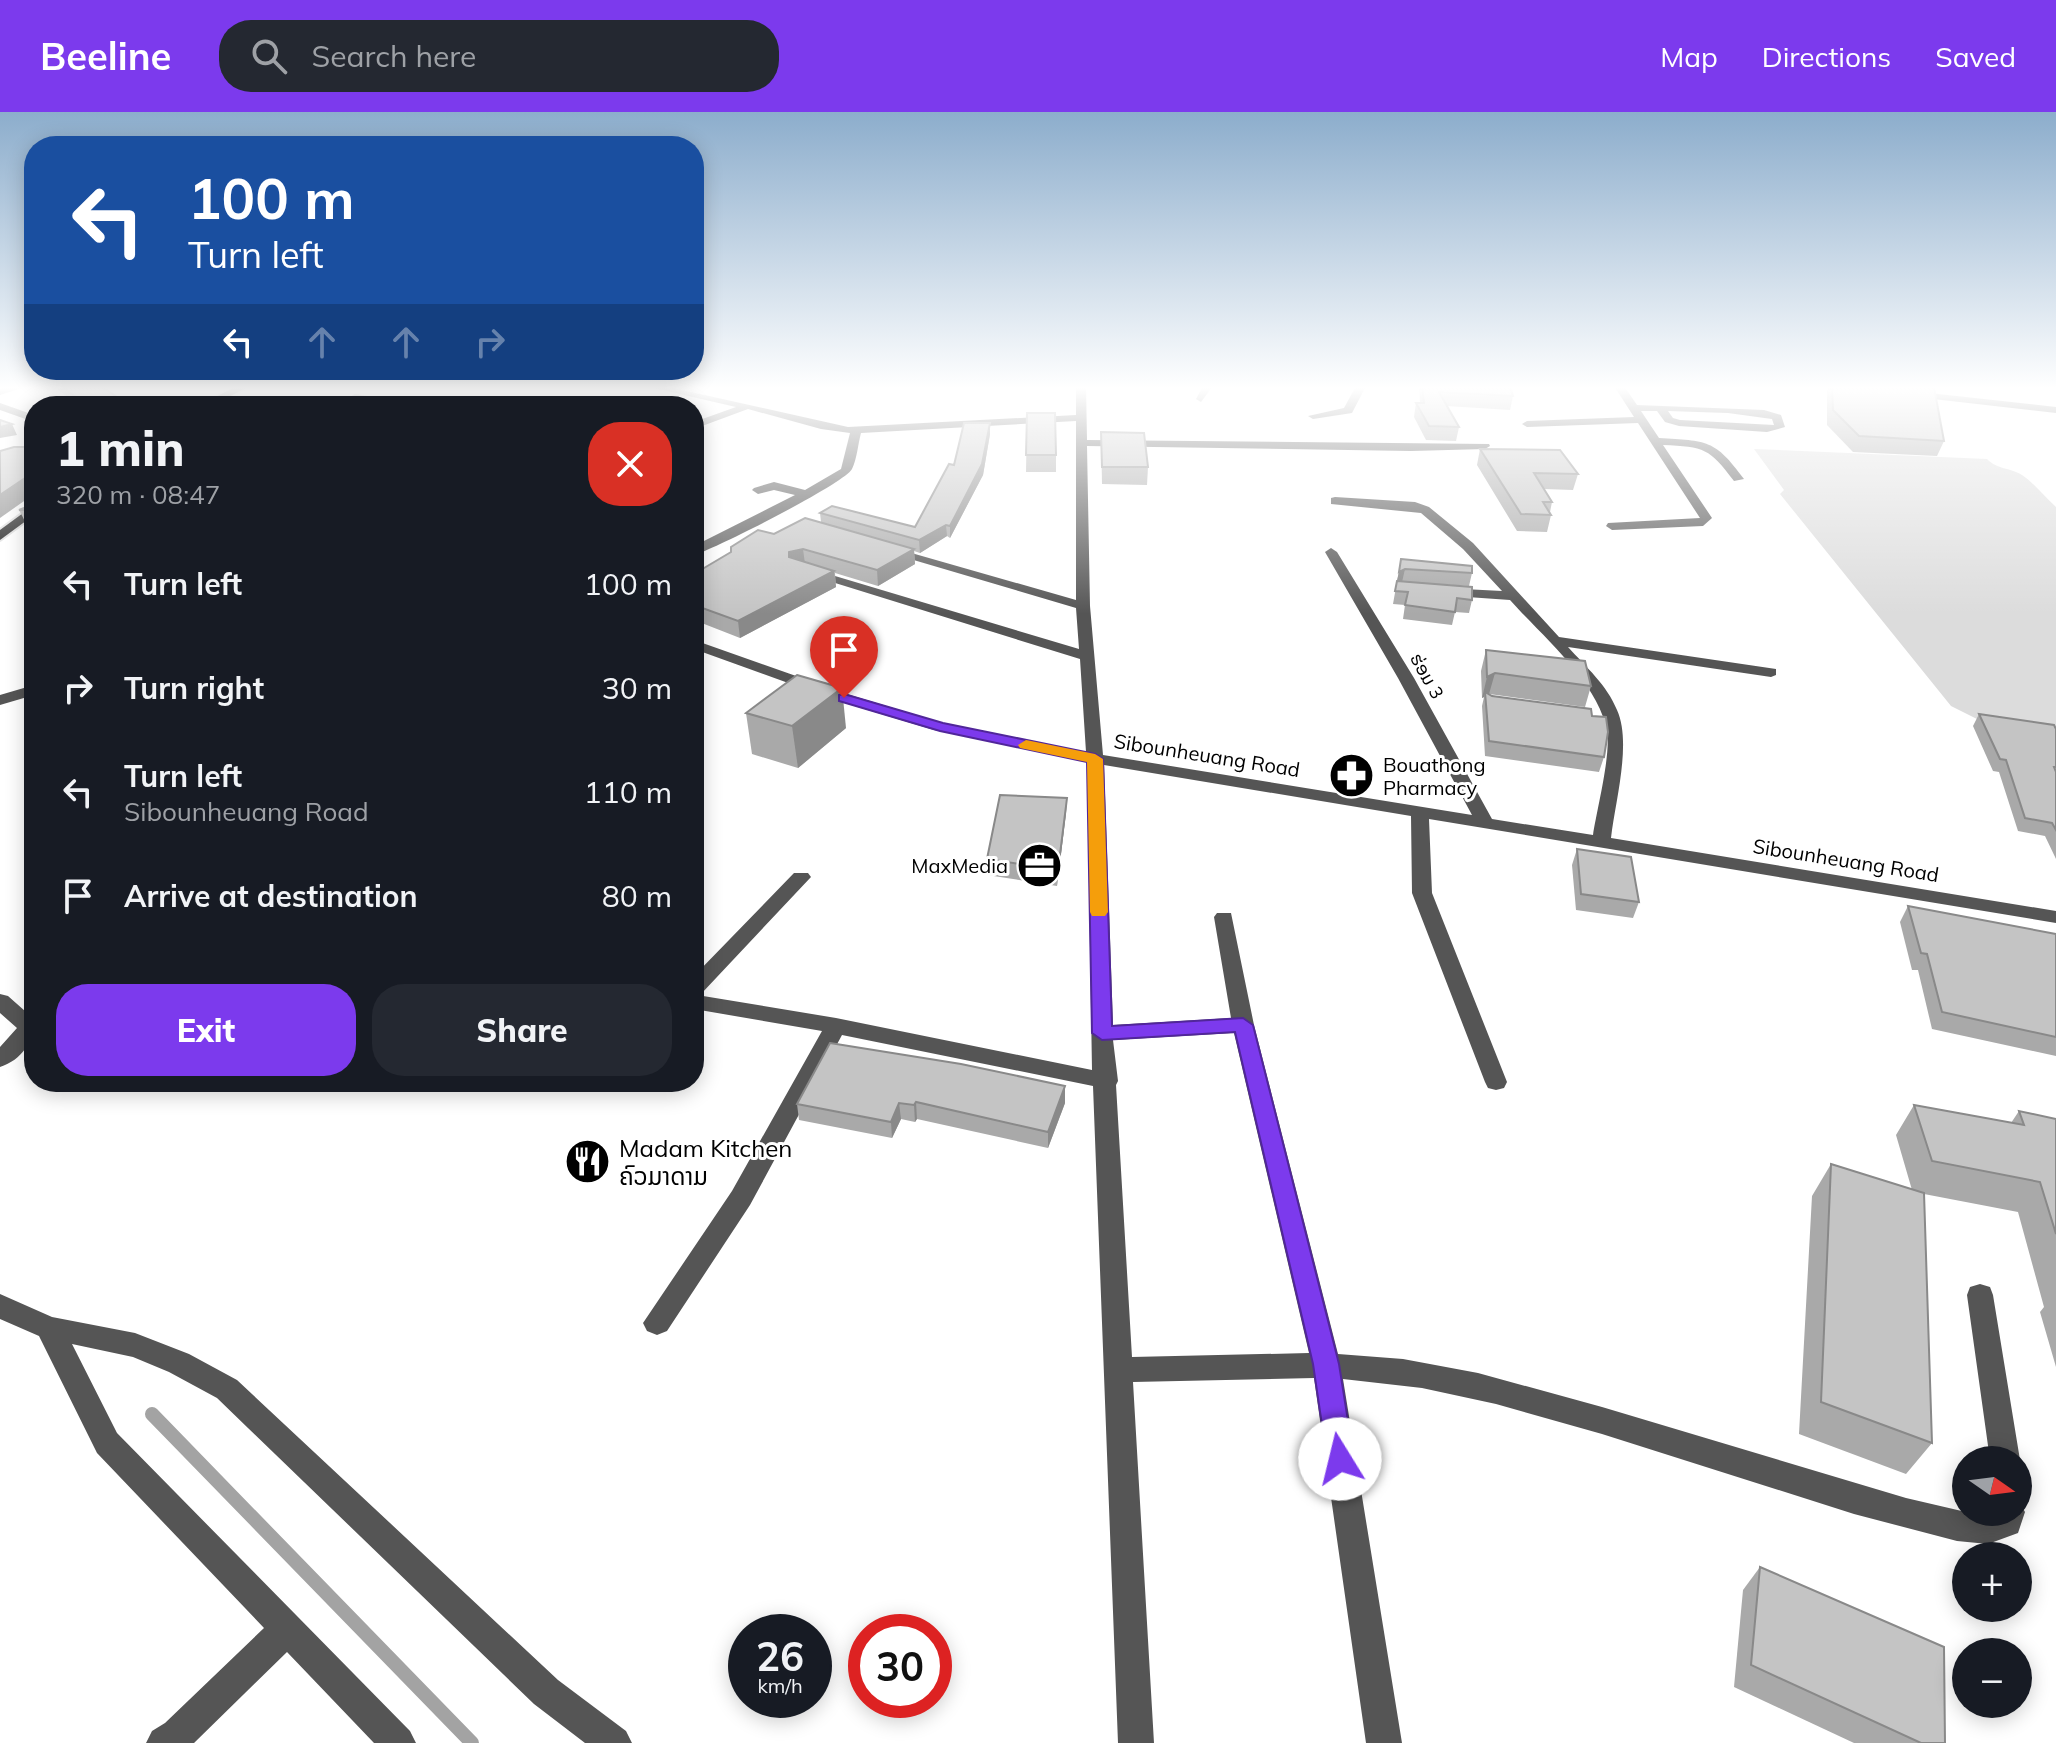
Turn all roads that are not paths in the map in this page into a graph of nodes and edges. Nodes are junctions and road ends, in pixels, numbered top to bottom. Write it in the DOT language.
graph roads {
  1 [pos="848,462"];
  2 [pos="1082,462"];
  3 [pos="1670,462"];
  4 [pos="1725,462"];
  5 [pos="1738,479"];
  6 [pos="758,490"];
  7 [pos="810,495"];
  8 [pos="1335,501"];
  9 [pos="24,517"];
  10 [pos="1612,526"];
  11 [pos="0,536"];
  12 [pos="869,546"];
  13 [pos="704,548"];
  14 [pos="1331,552"];
  15 [pos="704,557"];
  16 [pos="708,559"];
  17 [pos="799,570"];
  18 [pos="1433,591"];
  19 [pos="1512,596"];
  20 [pos="1083,606"];
  21 [pos="1556,641"];
  22 [pos="704,648"];
  23 [pos="1086,656"];
  24 [pos="1771,672"];
  25 [pos="24,693"];
  26 [pos="0,700"];
  27 [pos="1095,759"];
  28 [pos="1420,812"];
  29 [pos="1485,823"];
  30 [pos="1601,842"];
  31 [pos="801,877"];
  32 [pos="1224,917"];
  33 [pos="2056,917"];
  34 [pos="704,979"];
  35 [pos="0,1001"];
  36 [pos="704,1004"];
  37 [pos="24,1023"];
  38 [pos="1243,1025"];
  39 [pos="836,1026"];
  40 [pos="1102,1033"];
  41 [pos="24,1034"];
  42 [pos="0,1059"];
  43 [pos="1107,1081"];
  44 [pos="1496,1082"];
  45 [pos="1980,1295"];
  46 [pos="0,1306"];
  47 [pos="657,1323"];
  48 [pos="49,1328"];
  49 [pos="1326,1364"];
  50 [pos="1120,1370"];
  51 [pos="2003,1446"];
  52 [pos="1952,1525"];
  53 [pos="1957,1526"];
  54 [pos="1996,1526"];
  55 [pos="286,1630"];
  56 [pos="164,1743"];
  57 [pos="398,1743"];
  58 [pos="614,1743"];
  59 [pos="1136,1743"];
  60 [pos="1384,1743"];
  1 -- 7 [label="street"];
  2 -- 20 [label="street"];
  3 -- 10 [label="street"];
  4 -- 5 [label="street"];
  6 -- 7 [label="street"];
  7 -- 13 [label="street"];
  8 -- 19 [label="street"];
  9 -- 11 [label="main road"];
  12 -- 20 [label="street"];
  14 -- 29 [label="street, ຮ່ອມ 3"];
  15 -- 16 [label="street"];
  17 -- 23 [label="street"];
  18 -- 19 [label="street"];
  19 -- 21 [label="street"];
  20 -- 23 [label="street"];
  21 -- 24 [label="street"];
  21 -- 30 [label="street"];
  22 -- 27 [label="street, Sibounheuang Road"];
  23 -- 27 [label="street"];
  25 -- 26 [label="street"];
  27 -- 28 [label="street, Sibounheuang Road"];
  27 -- 40 [label="street"];
  28 -- 29 [label="street, Sibounheuang Road"];
  28 -- 44 [label="street"];
  29 -- 30 [label="street, Sibounheuang Road"];
  30 -- 33 [label="street, Sibounheuang Road"];
  31 -- 34 [label="street"];
  32 -- 38 [label="street"];
  35 -- 37 [label="street"];
  36 -- 39 [label="street"];
  38 -- 40 [label="street"];
  38 -- 49 [label="street"];
  39 -- 43 [label="street"];
  39 -- 47 [label="street"];
  40 -- 43 [label="street"];
  41 -- 42 [label="street"];
  43 -- 50 [label="street"];
  45 -- 51 [label="street"];
  46 -- 48 [label="street"];
  48 -- 55 [label="street"];
  48 -- 58 [label="street"];
  49 -- 50 [label="street"];
  49 -- 52 [label="street"];
  49 -- 60 [label="street"];
  50 -- 59 [label="street"];
  53 -- 54 [label="street"];
  55 -- 56 [label="street"];
  55 -- 57 [label="street"];
}
